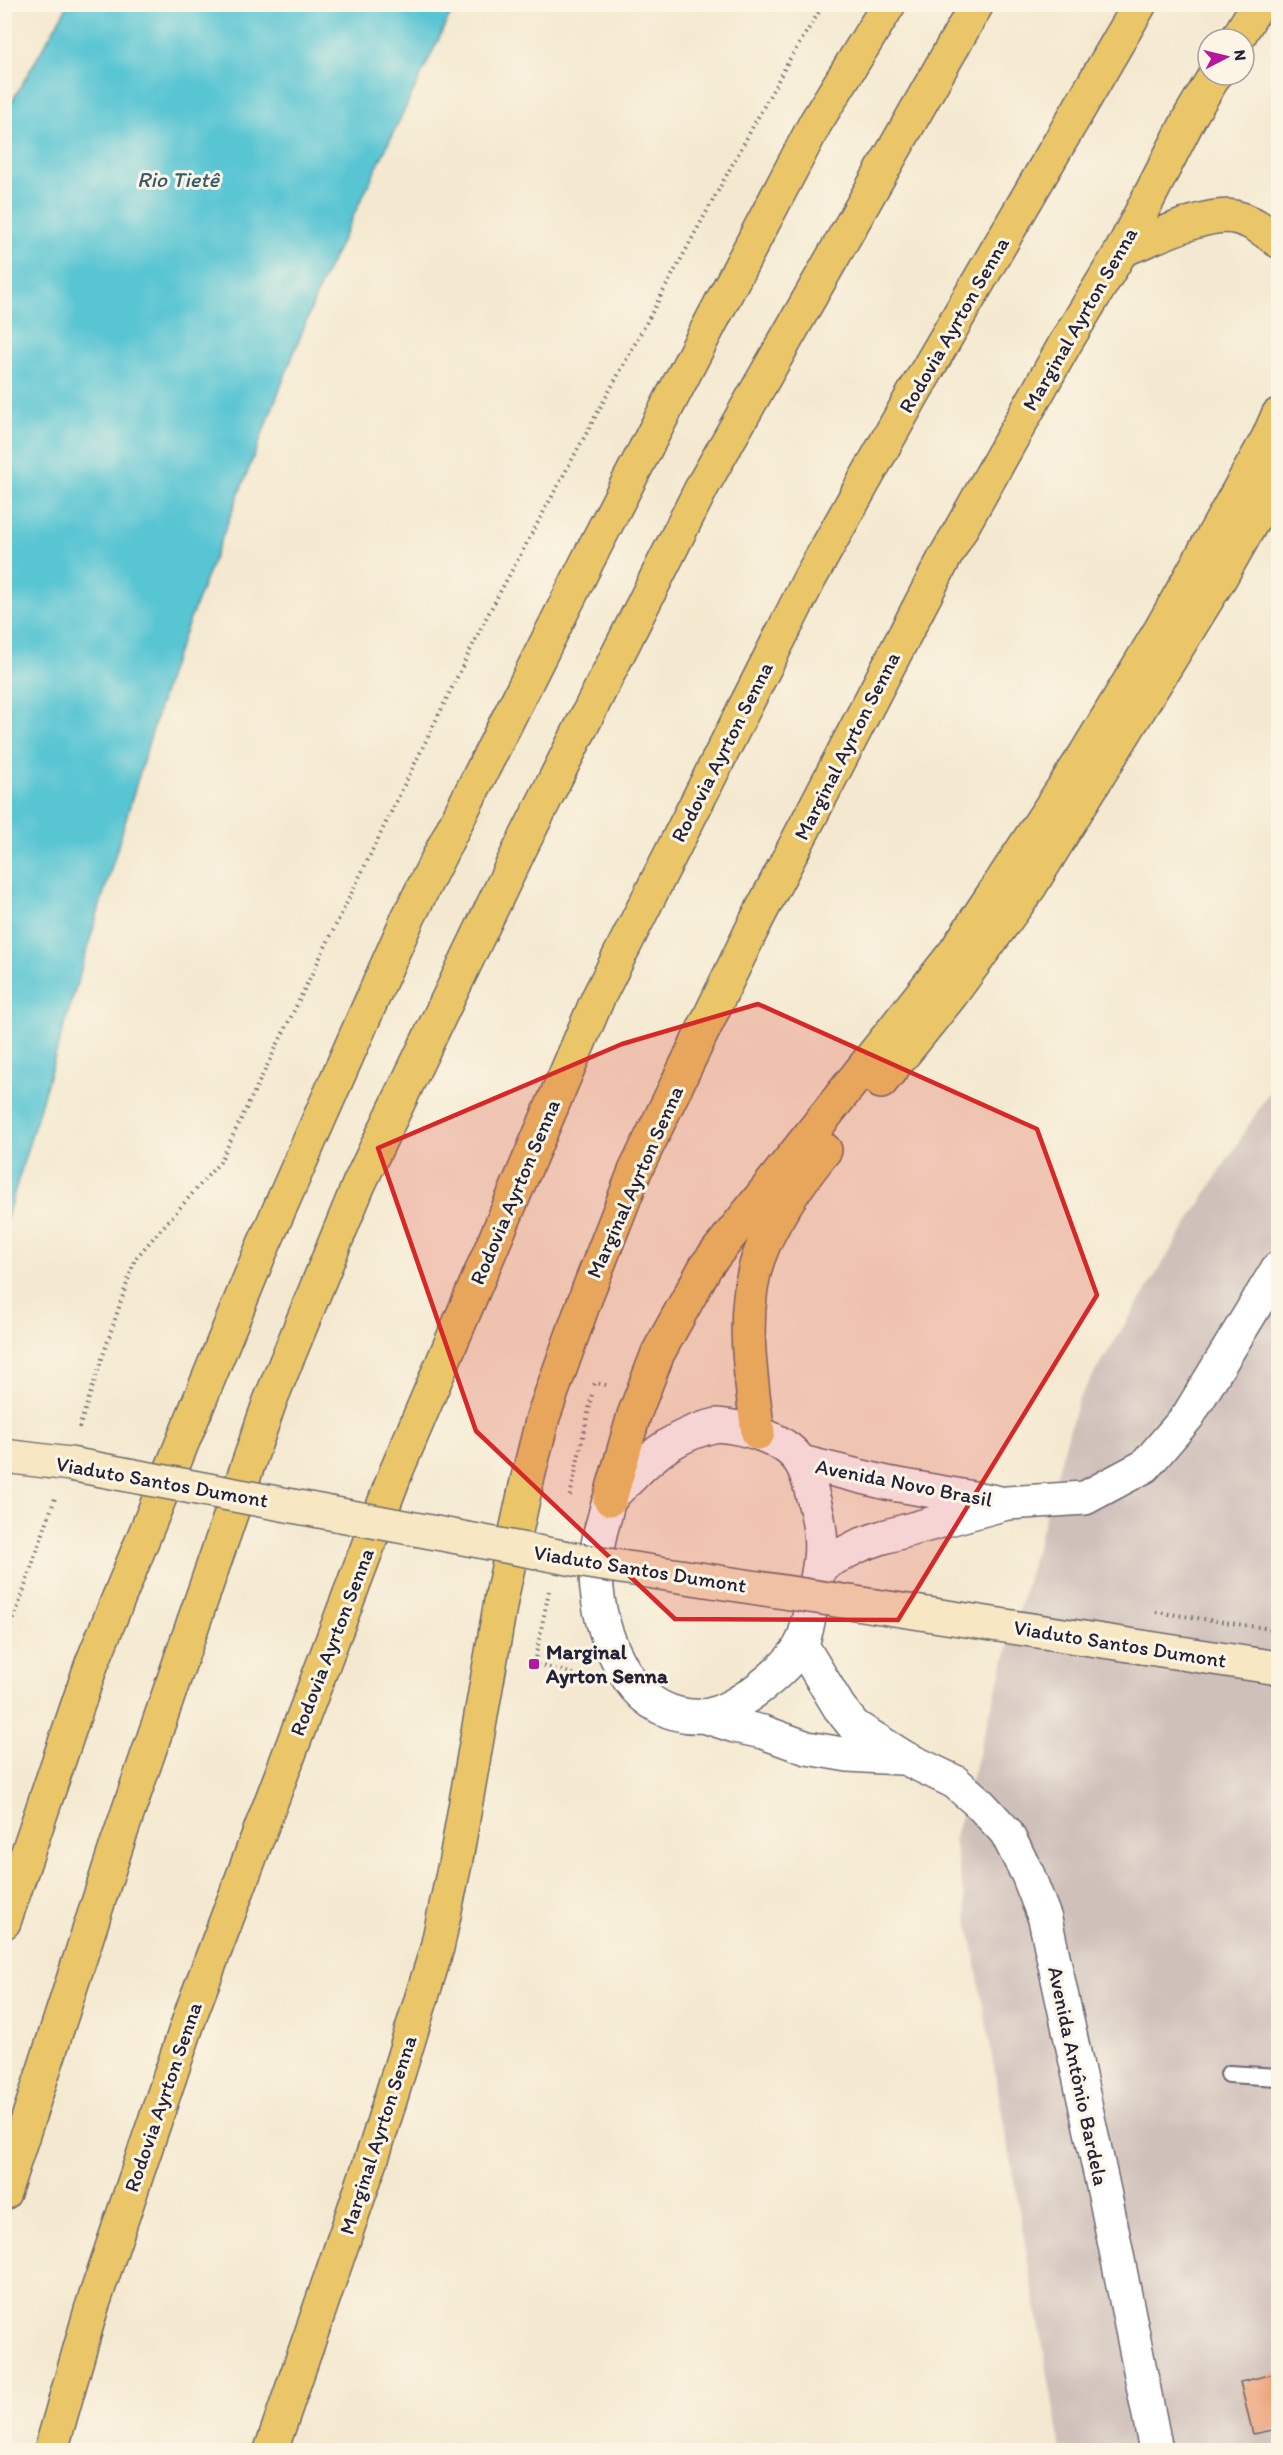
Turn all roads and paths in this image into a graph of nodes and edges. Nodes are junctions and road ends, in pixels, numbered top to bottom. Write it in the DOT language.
graph roads {
  1 [pos="824,4"];
  2 [pos="889,4"];
  3 [pos="978,4"];
  4 [pos="1140,4"];
  5 [pos="1258,4"];
  6 [pos="1244,27"];
  7 [pos="1208,87"];
  8 [pos="1278,241"];
  9 [pos="1122,250"];
  10 [pos="1278,415"];
  11 [pos="1278,477"];
  12 [pos="1278,1268"];
  13 [pos="758,1433"];
  14 [pos="75,1437"];
  15 [pos="4,1456"];
  16 [pos="801,1462"];
  17 [pos="57,1493"];
  18 [pos="610,1498"];
  19 [pos="1007,1503"];
  20 [pos="821,1565"];
  21 [pos="801,1644"];
  22 [pos="4,1648"];
  23 [pos="1278,1668"];
  24 [pos="704,1716"];
  25 [pos="905,1758"];
  26 [pos="4,1922"];
  27 [pos="1230,2074"];
  28 [pos="1278,2076"];
  29 [pos="4,2193"];
  30 [pos="51,2451"];
  31 [pos="271,2451"];
  32 [pos="1156,2451"];
  1 -- 14 [label="path"];
  2 -- 26 [label="highway"];
  3 -- 29 [label="highway"];
  4 -- 30 [label="highway, Rodovia Ayrton Senna"];
  5 -- 6 [label="highway"];
  7 -- 9 [label="highway, Marginal Ayrton Senna"];
  8 -- 9 [label="highway"];
  9 -- 31 [label="highway, Marginal Ayrton Senna"];
  10 -- 18 [label="highway"];
  11 -- 13 [label="highway"];
  12 -- 19 [label="street, Avenida Novo Brasil"];
  13 -- 16 [label="street"];
  13 -- 18 [label="street"];
  15 -- 23 [label="main road, Viaduto Santos Dumont, bridge"];
  16 -- 19 [label="street, Avenida Novo Brasil"];
  16 -- 20 [label="street"];
  17 -- 22 [label="path"];
  18 -- 24 [label="street, Avenida Antônio Bardela"];
  19 -- 20 [label="street, Avenida Novo Brasil"];
  20 -- 21 [label="street"];
  21 -- 24 [label="street"];
  21 -- 25 [label="street, Avenida Antônio Bardela"];
  24 -- 25 [label="street, Avenida Antônio Bardela"];
  25 -- 32 [label="street, Avenida Antônio Bardela"];
  27 -- 28 [label="lane"];
}
